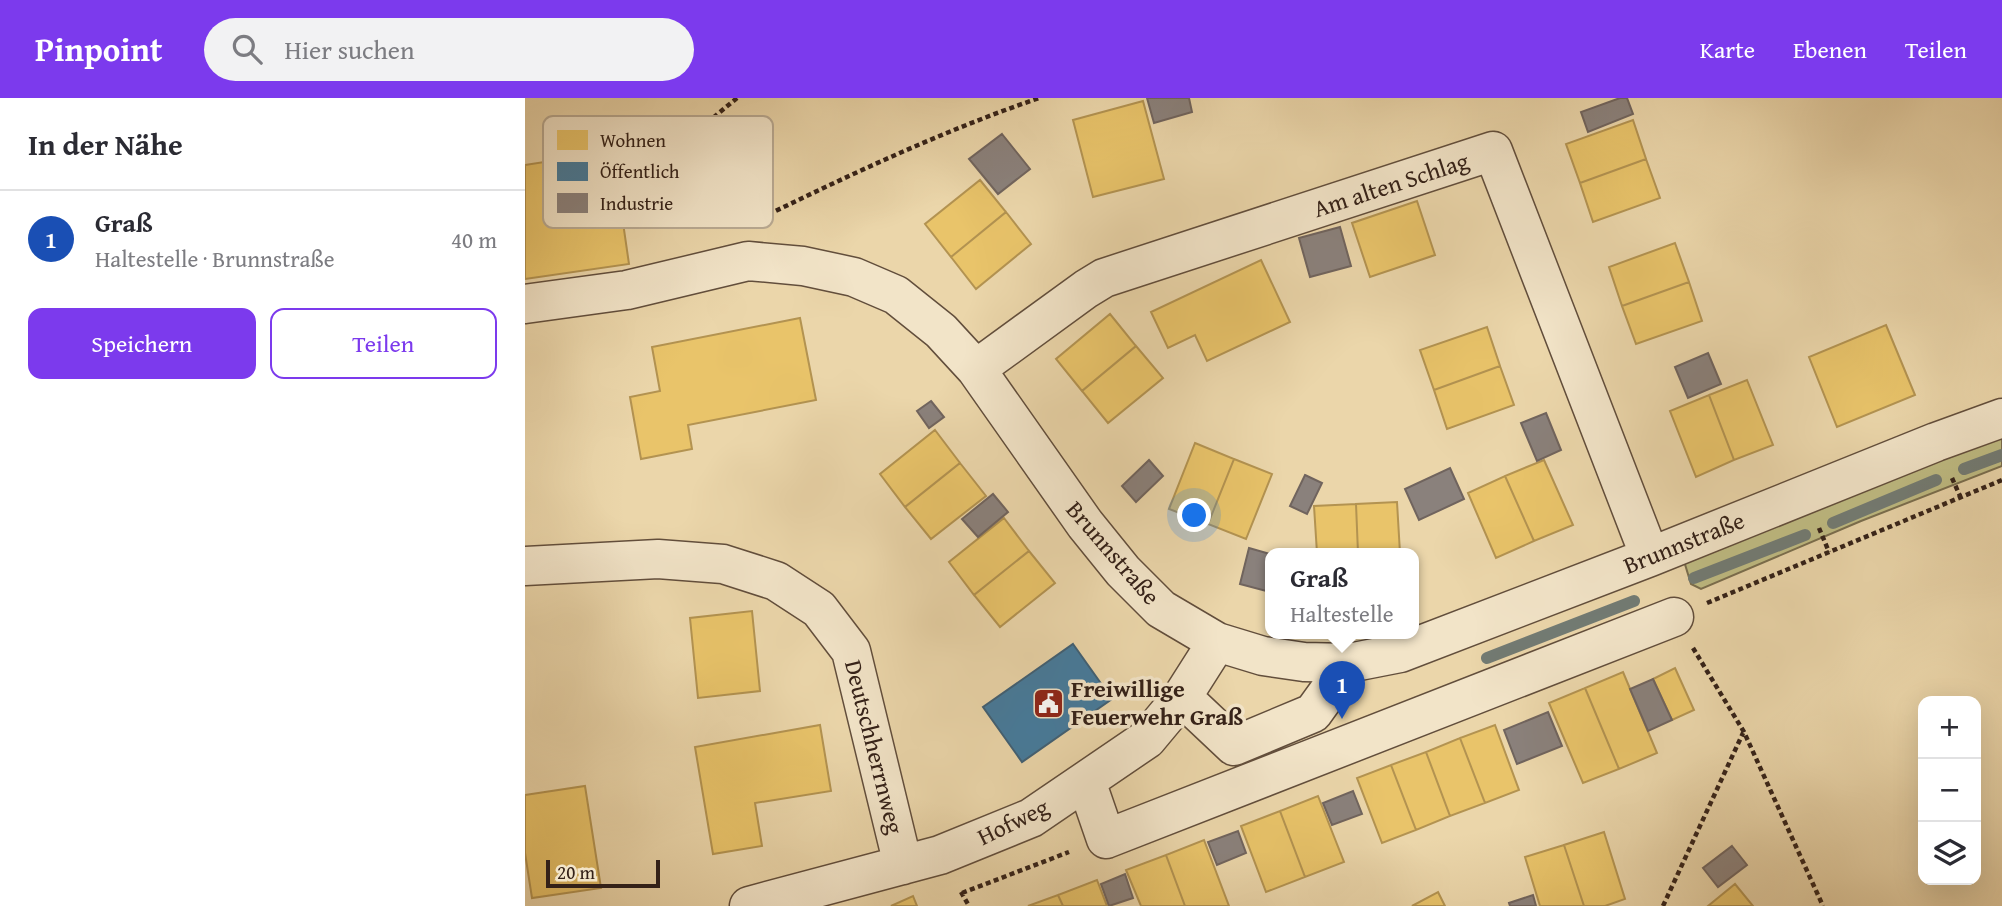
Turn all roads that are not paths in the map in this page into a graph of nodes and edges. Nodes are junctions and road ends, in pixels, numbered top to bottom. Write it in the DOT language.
graph roads {
  1 [pos="525,304"];
  2 [pos="976,369"];
  3 [pos="2002,418"];
  4 [pos="1650,557"];
  5 [pos="525,566"];
  6 [pos="1674,617"];
  7 [pos="1217,642"];
  8 [pos="1349,663"];
  9 [pos="1182,697"];
  10 [pos="1086,781"];
  11 [pos="903,865"];
  12 [pos="749,906"];
  1 -- 2 [label="street, Brunnstraße"];
  2 -- 4 [label="street, Am alten Schlag"];
  2 -- 7 [label="street, Brunnstraße"];
  3 -- 4 [label="street, Brunnstraße"];
  4 -- 8 [label="street, Brunnstraße"];
  5 -- 11 [label="street, Deutschherrnweg"];
  6 -- 10 [label="street"];
  7 -- 8 [label="street, Brunnstraße"];
  7 -- 9 [label="street, Hofweg"];
  8 -- 9 [label="street"];
  9 -- 10 [label="street, Hofweg"];
  10 -- 11 [label="street, Hofweg"];
  11 -- 12 [label="street, Hofweg"];
}
